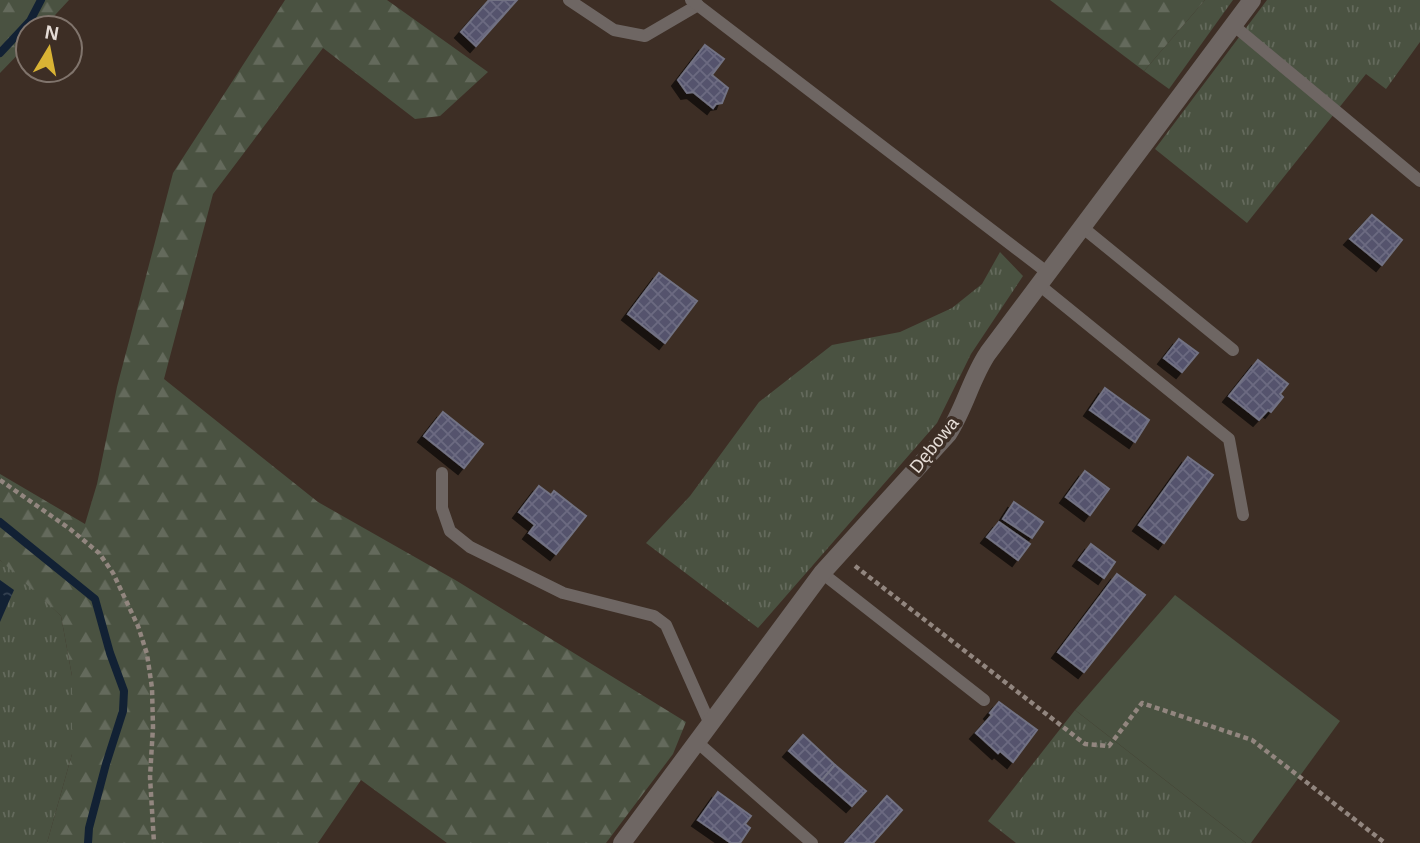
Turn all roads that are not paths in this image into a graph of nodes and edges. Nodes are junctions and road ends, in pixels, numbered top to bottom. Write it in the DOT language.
graph roads {
  1 [pos="569,0"];
  2 [pos="1252,0"];
  3 [pos="694,2"];
  4 [pos="1233,25"];
  5 [pos="1420,181"];
  6 [pos="1082,226"];
  7 [pos="1043,278"];
  8 [pos="1233,350"];
  9 [pos="442,473"];
  10 [pos="1243,516"];
  11 [pos="822,573"];
  12 [pos="984,700"];
  13 [pos="710,724"];
  14 [pos="697,742"];
  15 [pos="622,843"];
  16 [pos="812,843"];
  1 -- 3 [label="lane"];
  2 -- 4 [label="street, Dębowa"];
  3 -- 7 [label="lane"];
  4 -- 5 [label="lane"];
  4 -- 6 [label="street, Dębowa"];
  6 -- 7 [label="street, Dębowa"];
  6 -- 8 [label="lane"];
  7 -- 10 [label="lane"];
  7 -- 11 [label="street, Dębowa"];
  9 -- 13 [label="lane"];
  11 -- 12 [label="lane"];
  11 -- 13 [label="street, Dębowa"];
  13 -- 14 [label="street, Dębowa"];
  14 -- 15 [label="street, Dębowa"];
  14 -- 16 [label="lane"];
}
